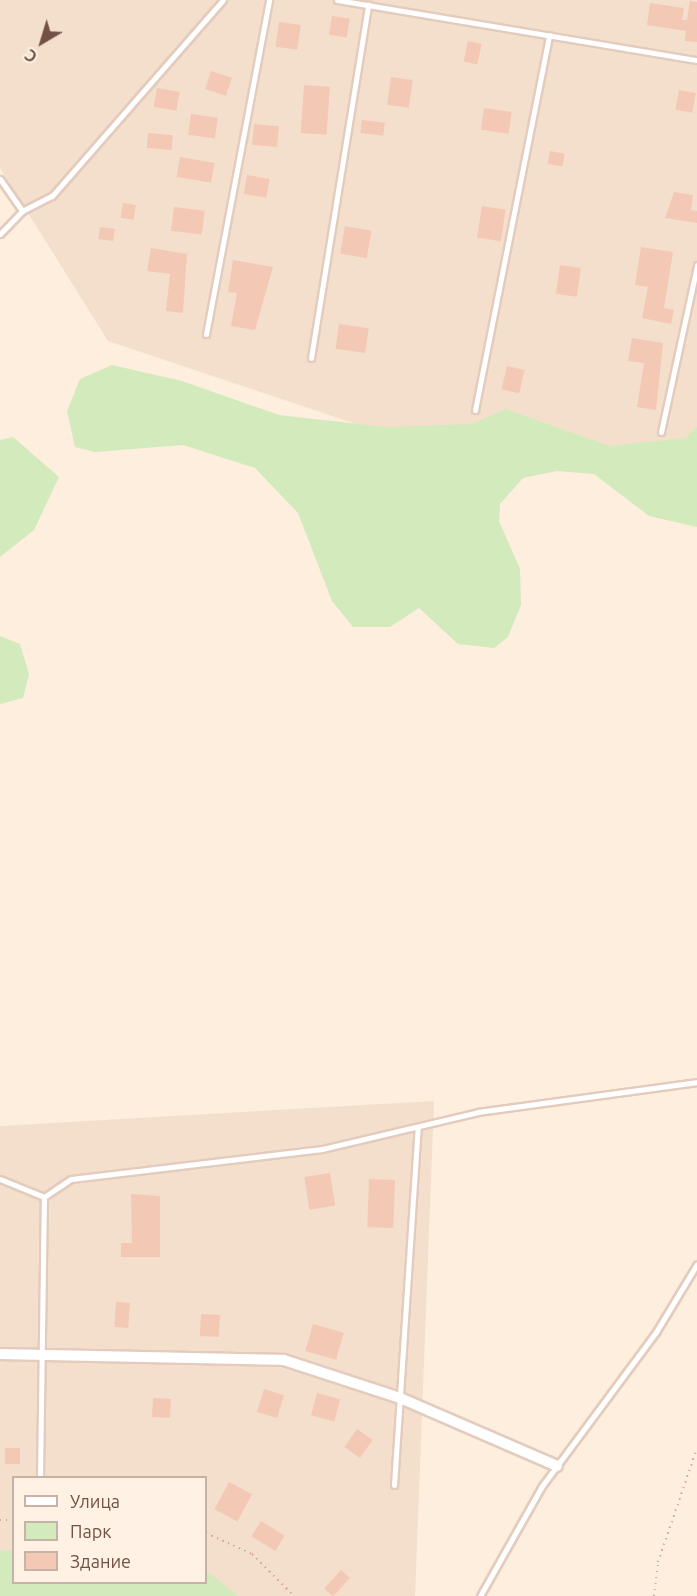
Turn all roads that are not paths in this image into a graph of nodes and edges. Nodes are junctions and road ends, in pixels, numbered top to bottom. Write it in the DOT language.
graph roads {
  1 [pos="223,0"];
  2 [pos="269,0"];
  3 [pos="337,0"];
  4 [pos="368,5"];
  5 [pos="549,35"];
  6 [pos="697,60"];
  7 [pos="0,178"];
  8 [pos="22,211"];
  9 [pos="0,234"];
  10 [pos="697,265"];
  11 [pos="206,334"];
  12 [pos="311,358"];
  13 [pos="475,410"];
  14 [pos="662,432"];
  15 [pos="697,1082"];
  16 [pos="417,1128"];
  17 [pos="0,1179"];
  18 [pos="44,1197"];
  19 [pos="697,1264"];
  20 [pos="0,1354"];
  21 [pos="39,1355"];
  22 [pos="400,1398"];
  23 [pos="557,1466"];
  24 [pos="40,1476"];
  25 [pos="394,1485"];
  26 [pos="480,1596"];
  1 -- 8 [label="lane"];
  2 -- 11 [label="lane"];
  3 -- 4 [label="lane"];
  4 -- 5 [label="lane"];
  4 -- 12 [label="lane"];
  5 -- 6 [label="lane"];
  5 -- 13 [label="lane"];
  7 -- 8 [label="lane"];
  8 -- 9 [label="lane"];
  10 -- 14 [label="lane"];
  15 -- 16 [label="lane"];
  16 -- 18 [label="lane"];
  16 -- 22 [label="lane"];
  17 -- 18 [label="lane"];
  18 -- 21 [label="lane"];
  19 -- 23 [label="lane"];
  20 -- 21 [label="street"];
  21 -- 22 [label="street"];
  21 -- 24 [label="lane"];
  22 -- 23 [label="street"];
  22 -- 25 [label="lane"];
  23 -- 26 [label="lane"];
}
